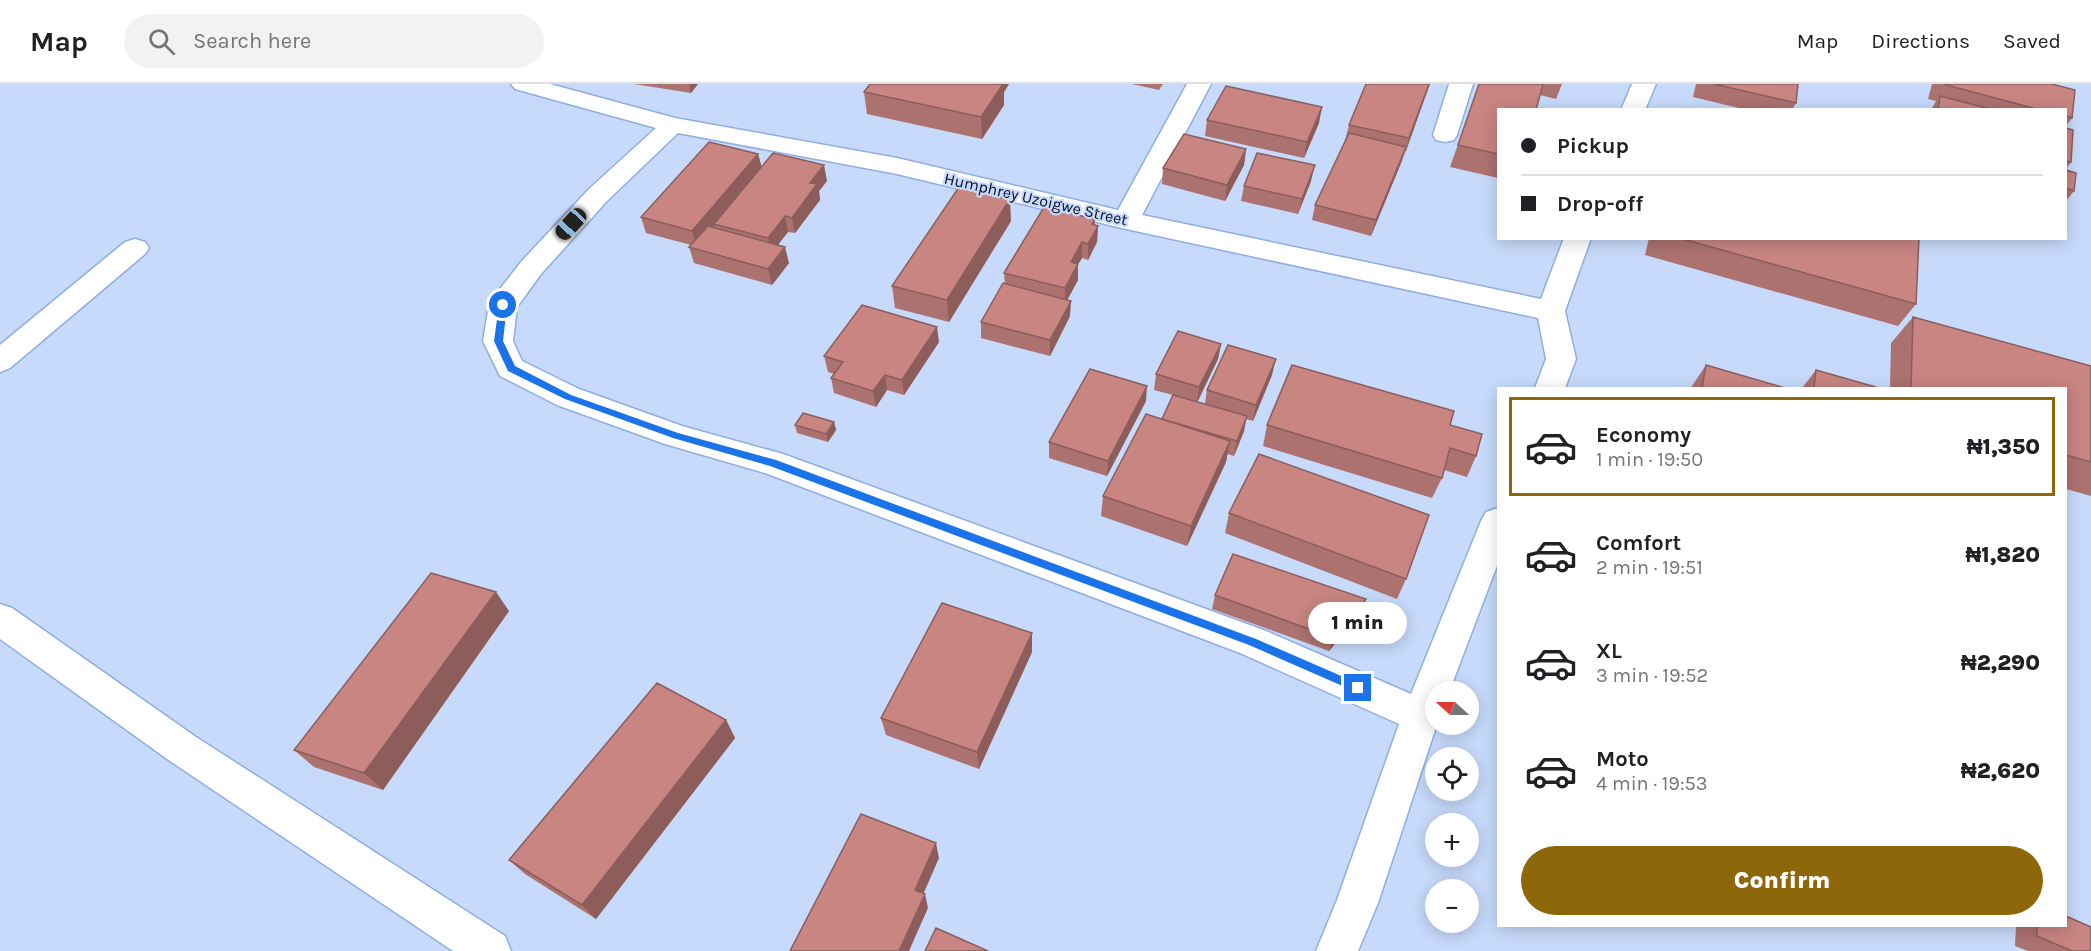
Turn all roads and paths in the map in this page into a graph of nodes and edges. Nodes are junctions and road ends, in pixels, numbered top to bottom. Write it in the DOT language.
graph roads {
  1 [pos="1198,84"];
  2 [pos="1461,84"];
  3 [pos="1644,84"];
  4 [pos="540,86"];
  5 [pos="1634,108"];
  6 [pos="673,125"];
  7 [pos="1445,135"];
  8 [pos="1126,220"];
  9 [pos="1577,240"];
  10 [pos="135,248"];
  11 [pos="1551,311"];
  12 [pos="0,362"];
  13 [pos="1550,387"];
  14 [pos="1497,524"];
  15 [pos="0,619"];
  16 [pos="1421,716"];
  17 [pos="490,951"];
  18 [pos="1337,951"];
  1 -- 8 [label="street"];
  2 -- 7 [label="street"];
  3 -- 5 [label="street"];
  4 -- 6 [label="street, Humphrey Uzoigwe Street"];
  6 -- 8 [label="street, Humphrey Uzoigwe Street"];
  6 -- 16 [label="street"];
  8 -- 11 [label="street, Humphrey Uzoigwe Street"];
  9 -- 11 [label="street"];
  10 -- 12 [label="street"];
  11 -- 13 [label="street"];
  14 -- 16 [label="street"];
  15 -- 17 [label="street"];
  16 -- 18 [label="street"];
}
